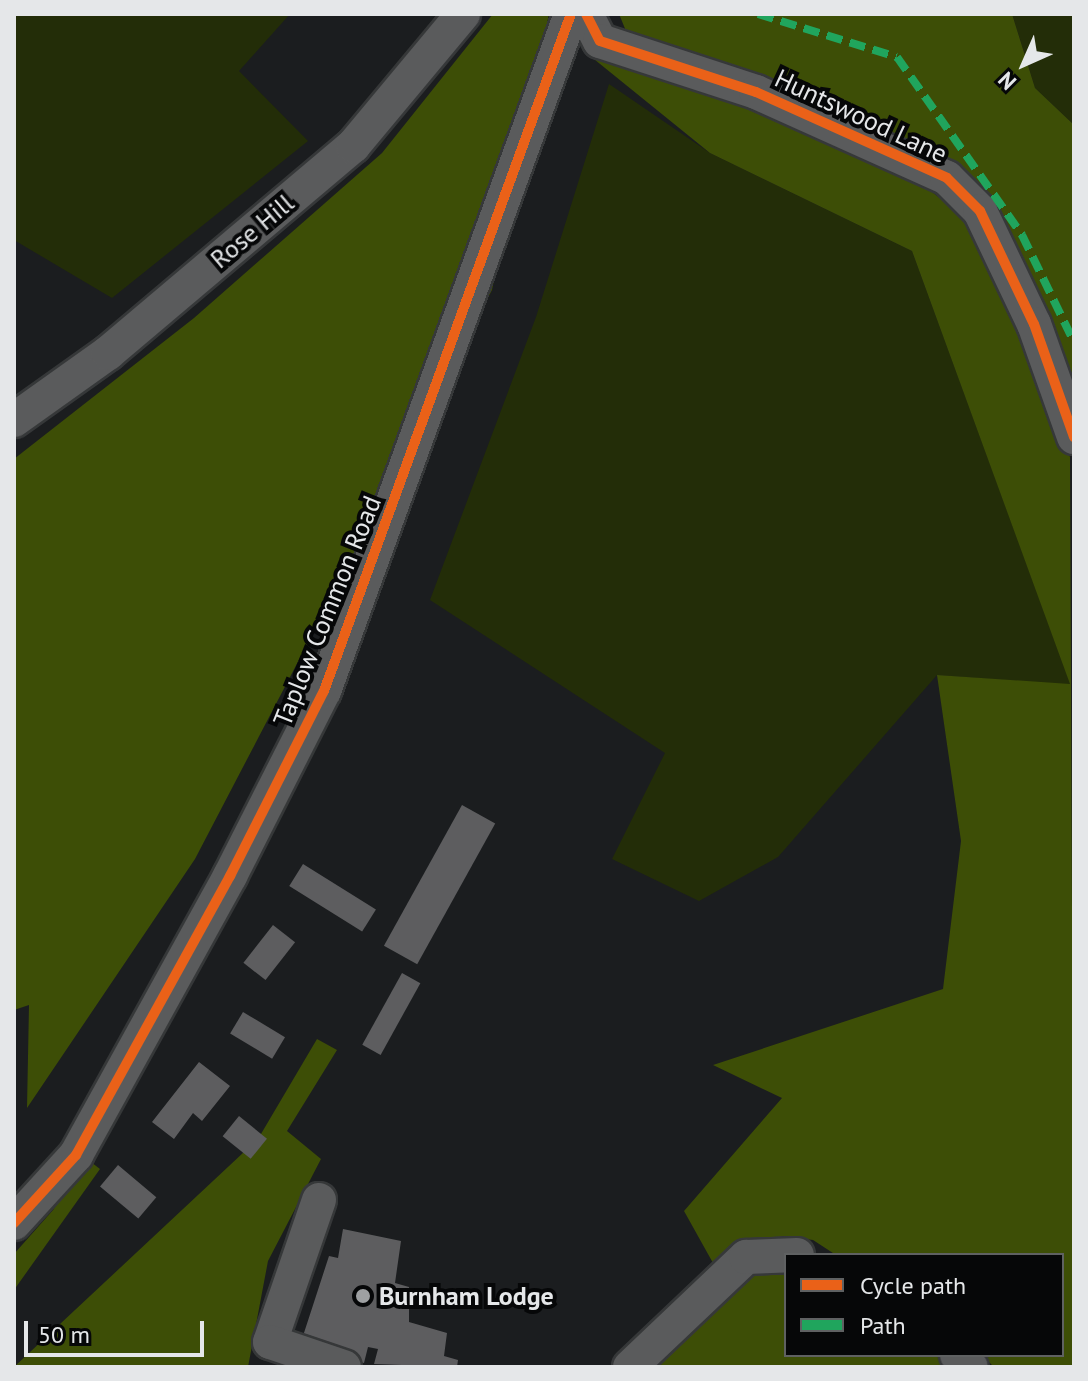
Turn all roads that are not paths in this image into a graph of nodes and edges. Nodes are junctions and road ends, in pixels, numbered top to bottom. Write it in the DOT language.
graph roads {
  1 [pos="571,14"];
  2 [pos="586,14"];
  3 [pos="456,16"];
  4 [pos="14,420"];
  5 [pos="1074,437"];
  6 [pos="319,1200"];
  7 [pos="14,1223"];
  8 [pos="784,1256"];
  9 [pos="344,1367"];
  10 [pos="630,1367"];
  1 -- 7 [label="street, Taplow Common Road"];
  2 -- 5 [label="street, Huntswood Lane"];
  3 -- 4 [label="street, Rose Hill"];
  6 -- 9 [label="street"];
  8 -- 10 [label="street"];
}
